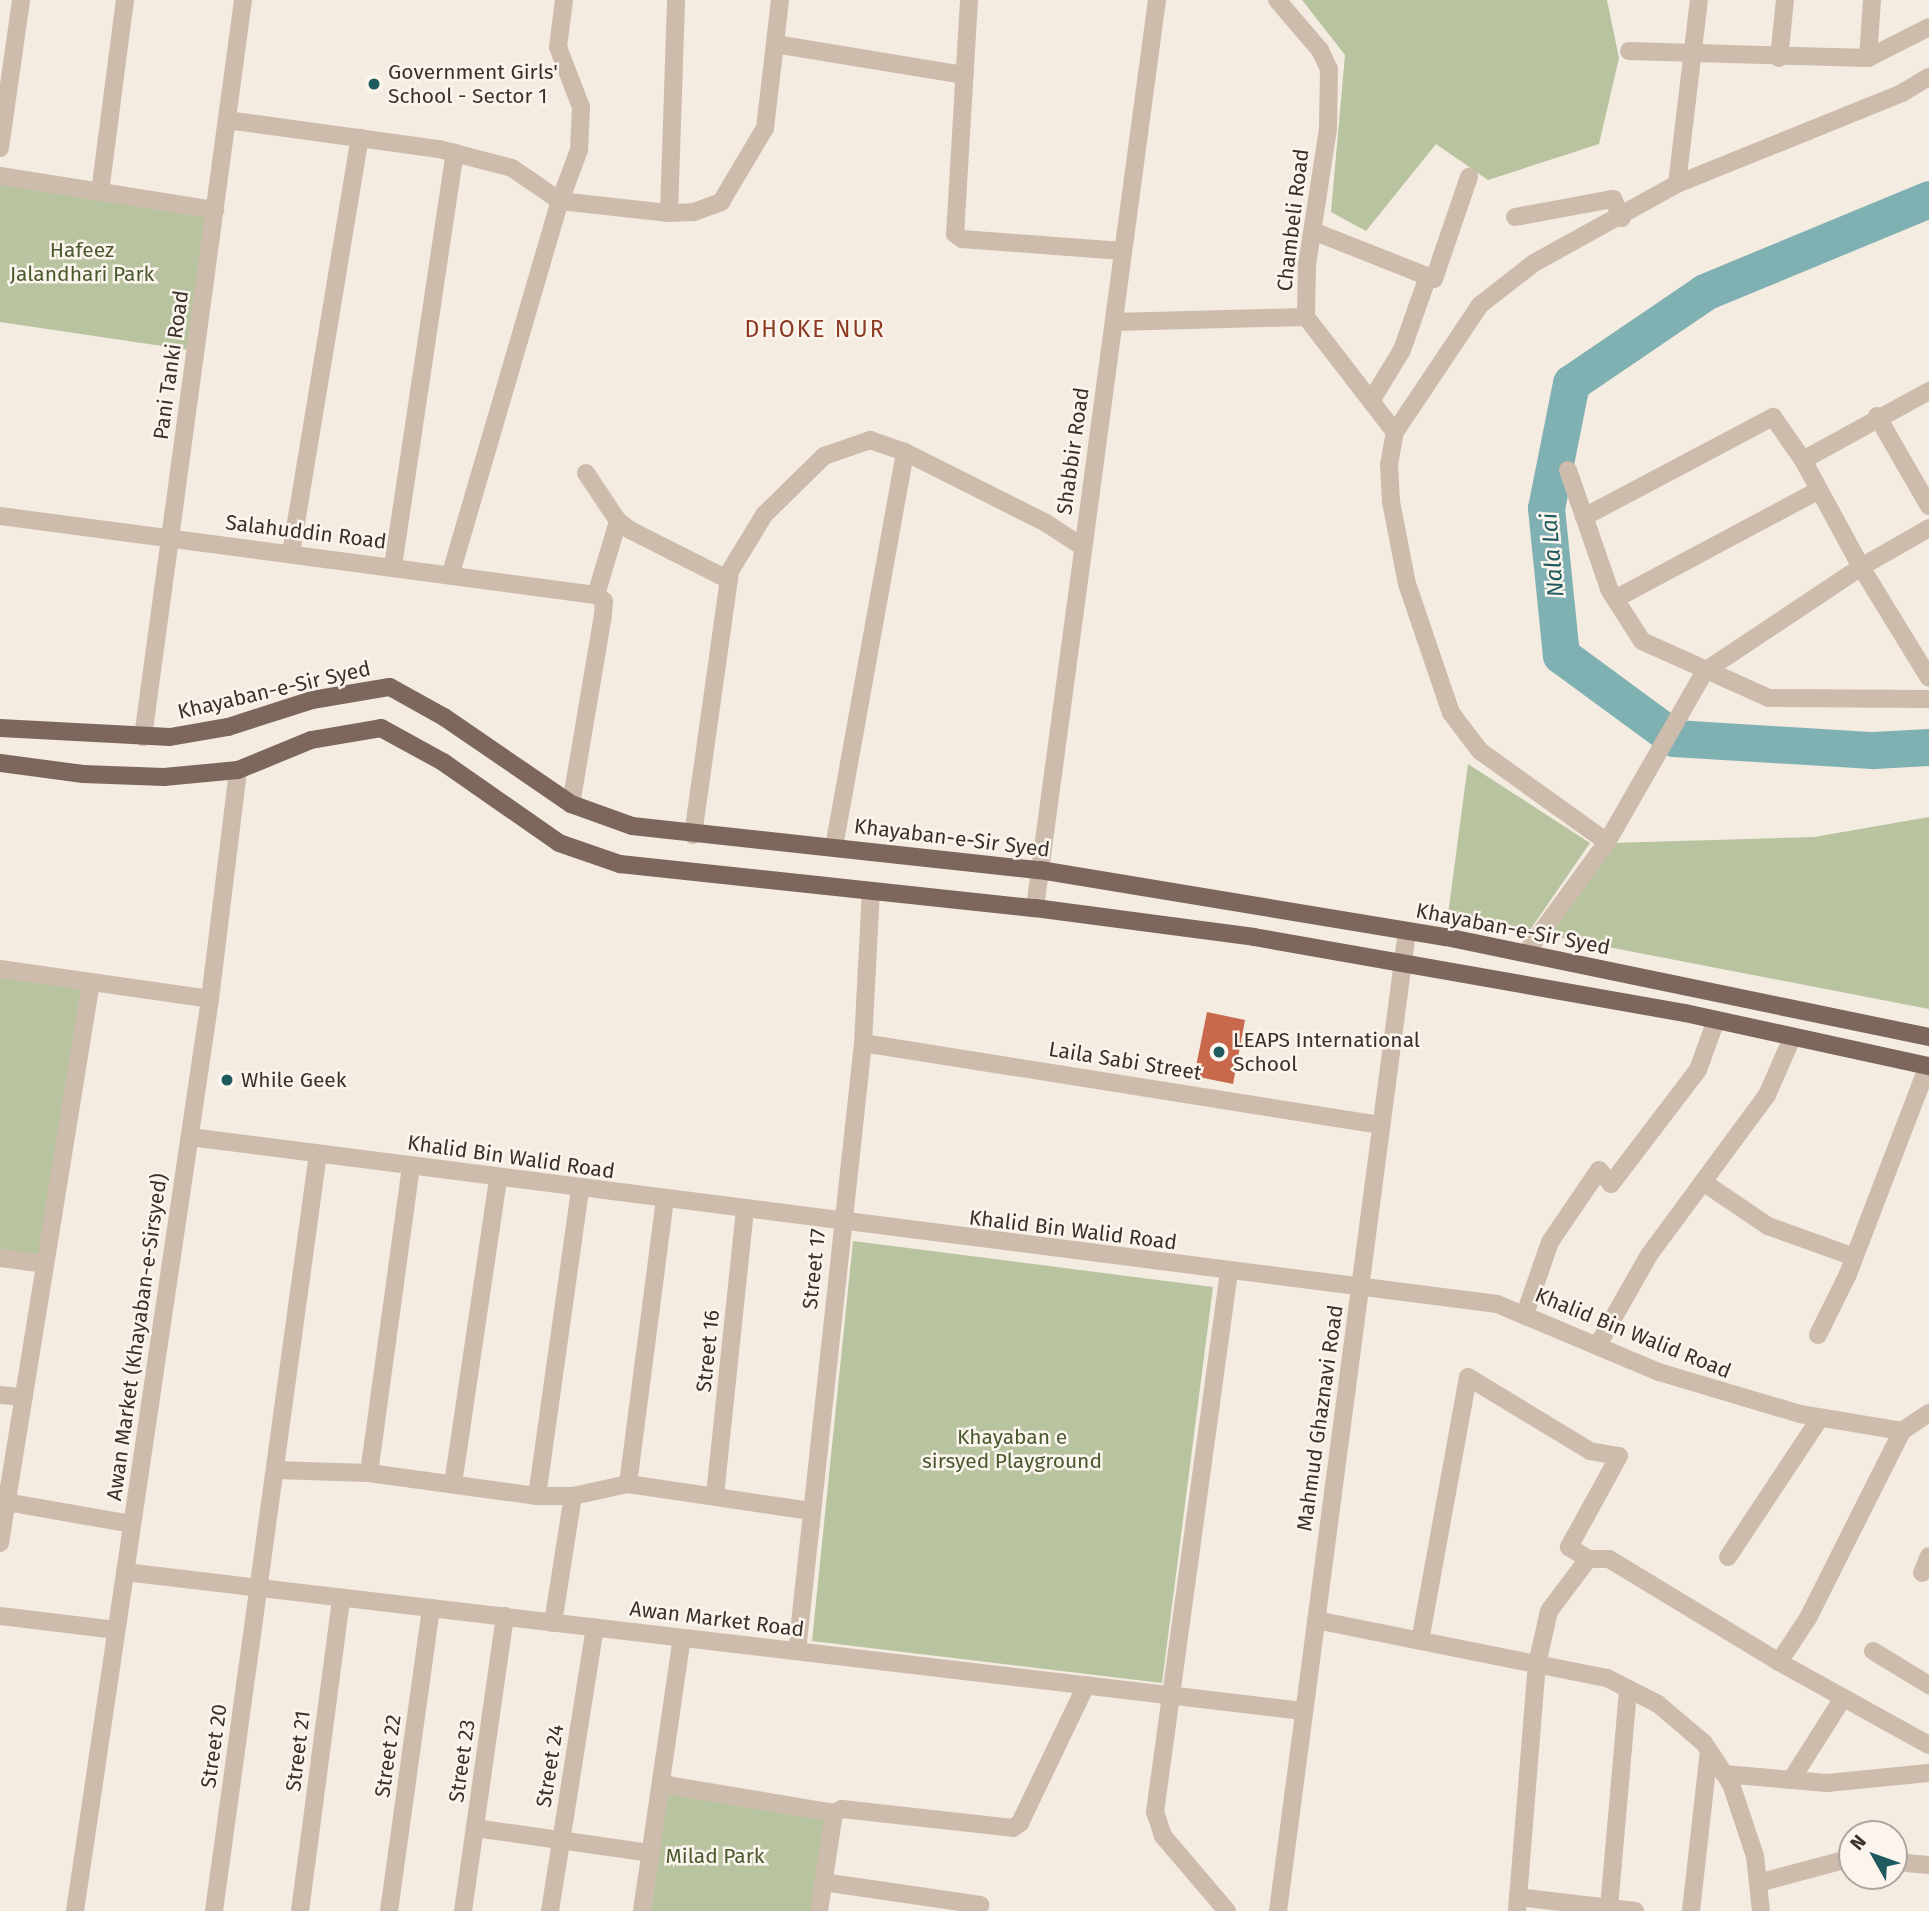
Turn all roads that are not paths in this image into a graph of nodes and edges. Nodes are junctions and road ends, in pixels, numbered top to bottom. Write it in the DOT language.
graph roads {
  1 [pos="22,0"];
  2 [pos="125,0"];
  3 [pos="243,0"];
  4 [pos="564,0"];
  5 [pos="676,0"];
  6 [pos="780,0"];
  7 [pos="969,0"];
  8 [pos="1157,0"];
  9 [pos="1277,0"];
  10 [pos="1699,0"];
  11 [pos="1785,0"];
  12 [pos="1872,0"];
  13 [pos="1929,27"];
  14 [pos="775,44"];
  15 [pos="1629,51"];
  16 [pos="1694,55"];
  17 [pos="1779,58"];
  18 [pos="1868,58"];
  19 [pos="964,75"];
  20 [pos="1929,77"];
  21 [pos="227,120"];
  22 [pos="360,138"];
  23 [pos="0,148"];
  24 [pos="454,153"];
  25 [pos="0,176"];
  26 [pos="1469,177"];
  27 [pos="1677,184"];
  28 [pos="100,192"];
  29 [pos="560,201"];
  30 [pos="215,210"];
  31 [pos="669,213"];
  32 [pos="1515,217"];
  33 [pos="1622,218"];
  34 [pos="1313,231"];
  35 [pos="1123,251"];
  36 [pos="1428,276"];
  37 [pos="1306,317"];
  38 [pos="1114,322"];
  39 [pos="1929,391"];
  40 [pos="1371,401"];
  41 [pos="1877,416"];
  42 [pos="1395,432"];
  43 [pos="905,452"];
  44 [pos="1803,460"];
  45 [pos="1568,470"];
  46 [pos="586,473"];
  47 [pos="1819,490"];
  48 [pos="1929,506"];
  49 [pos="0,516"];
  50 [pos="1584,517"];
  51 [pos="618,521"];
  52 [pos="1929,528"];
  53 [pos="171,538"];
  54 [pos="1083,547"];
  55 [pos="291,553"];
  56 [pos="393,566"];
  57 [pos="1861,567"];
  58 [pos="451,573"];
  59 [pos="729,580"];
  60 [pos="600,598"];
  61 [pos="1615,599"];
  62 [pos="1705,671"];
  63 [pos="1929,678"];
  64 [pos="1929,699"];
  65 [pos="0,728"];
  66 [pos="143,737"];
  67 [pos="0,763"];
  68 [pos="238,770"];
  69 [pos="571,804"];
  70 [pos="693,835"];
  71 [pos="1610,836"];
  72 [pos="834,847"];
  73 [pos="1040,870"];
  74 [pos="871,891"];
  75 [pos="1035,908"];
  76 [pos="1407,931"];
  77 [pos="1526,953"];
  78 [pos="1402,963"];
  79 [pos="0,969"];
  80 [pos="91,982"];
  81 [pos="210,999"];
  82 [pos="1716,1020"];
  83 [pos="1929,1037"];
  84 [pos="1792,1038"];
  85 [pos="863,1043"];
  86 [pos="1929,1066"];
  87 [pos="1380,1125"];
  88 [pos="190,1137"];
  89 [pos="318,1154"];
  90 [pos="411,1167"];
  91 [pos="498,1178"];
  92 [pos="1703,1182"];
  93 [pos="580,1189"];
  94 [pos="665,1200"];
  95 [pos="745,1211"];
  96 [pos="842,1224"];
  97 [pos="1854,1257"];
  98 [pos="0,1258"];
  99 [pos="45,1264"];
  100 [pos="1229,1272"];
  101 [pos="1360,1289"];
  102 [pos="1525,1314"];
  103 [pos="1818,1335"];
  104 [pos="1598,1345"];
  105 [pos="0,1395"];
  106 [pos="24,1397"];
  107 [pos="1929,1413"];
  108 [pos="1820,1418"];
  109 [pos="1902,1431"];
  110 [pos="275,1470"];
  111 [pos="369,1473"];
  112 [pos="453,1483"];
  113 [pos="628,1484"];
  114 [pos="715,1495"];
  115 [pos="537,1496"];
  116 [pos="573,1496"];
  117 [pos="6,1503"];
  118 [pos="811,1511"];
  119 [pos="132,1524"];
  120 [pos="0,1543"];
  121 [pos="1929,1556"];
  122 [pos="1728,1557"];
  123 [pos="1588,1559"];
  124 [pos="125,1572"];
  125 [pos="1922,1573"];
  126 [pos="259,1588"];
  127 [pos="341,1598"];
  128 [pos="431,1608"];
  129 [pos="0,1616"];
  130 [pos="505,1616"];
  131 [pos="1316,1620"];
  132 [pos="553,1622"];
  133 [pos="595,1628"];
  134 [pos="116,1630"];
  135 [pos="682,1638"];
  136 [pos="1420,1641"];
  137 [pos="797,1651"];
  138 [pos="1873,1651"];
  139 [pos="1779,1662"];
  140 [pos="1537,1664"];
  141 [pos="1086,1685"];
  142 [pos="1929,1685"];
  143 [pos="1628,1689"];
  144 [pos="1173,1695"];
  145 [pos="1843,1698"];
  146 [pos="1303,1711"];
  147 [pos="1929,1745"];
  148 [pos="1709,1751"];
  149 [pos="1929,1773"];
  150 [pos="1724,1774"];
  151 [pos="1791,1780"];
  152 [pos="661,1784"];
  153 [pos="834,1813"];
  154 [pos="475,1828"];
  155 [pos="561,1838"];
  156 [pos="651,1853"];
  157 [pos="1838,1862"];
  158 [pos="1908,1863"];
  159 [pos="1929,1865"];
  160 [pos="823,1882"];
  161 [pos="1758,1883"];
  162 [pos="904,1903"];
  163 [pos="1517,1904"];
  164 [pos="980,1905"];
  165 [pos="1609,1908"];
  166 [pos="75,1911"];
  167 [pos="214,1911"];
  168 [pos="300,1911"];
  169 [pos="389,1911"];
  170 [pos="463,1911"];
  171 [pos="550,1911"];
  172 [pos="642,1911"];
  173 [pos="818,1911"];
  174 [pos="1227,1911"];
  175 [pos="1278,1911"];
  176 [pos="1635,1911"];
  177 [pos="1691,1911"];
  178 [pos="1761,1911"];
  1 -- 23 [label="street"];
  2 -- 28 [label="street"];
  3 -- 21 [label="street, Pani Tanki Road"];
  4 -- 29 [label="street"];
  5 -- 31 [label="street"];
  6 -- 14 [label="street"];
  7 -- 19 [label="street"];
  8 -- 35 [label="street, Shabbir Road"];
  9 -- 34 [label="street, Chambeli Road"];
  10 -- 16 [label="street"];
  11 -- 17 [label="street"];
  12 -- 18 [label="street"];
  13 -- 18 [label="street"];
  14 -- 19 [label="street"];
  14 -- 31 [label="street"];
  15 -- 16 [label="street"];
  16 -- 17 [label="street"];
  16 -- 27 [label="street"];
  17 -- 18 [label="street"];
  19 -- 35 [label="street"];
  20 -- 27 [label="street"];
  21 -- 22 [label="street"];
  21 -- 30 [label="street, Pani Tanki Road"];
  22 -- 24 [label="street"];
  22 -- 55 [label="street"];
  24 -- 29 [label="street"];
  24 -- 56 [label="street"];
  25 -- 28 [label="street"];
  26 -- 36 [label="street"];
  27 -- 33 [label="street"];
  28 -- 30 [label="street"];
  29 -- 31 [label="street"];
  29 -- 58 [label="street"];
  30 -- 53 [label="street, Pani Tanki Road"];
  32 -- 33 [label="street"];
  33 -- 42 [label="street"];
  34 -- 36 [label="street"];
  34 -- 37 [label="street, Chambeli Road"];
  35 -- 38 [label="street, Shabbir Road"];
  36 -- 40 [label="street"];
  37 -- 38 [label="street"];
  37 -- 40 [label="street, Chambeli Road"];
  38 -- 54 [label="street, Shabbir Road"];
  39 -- 41 [label="street"];
  40 -- 42 [label="street, Chambeli Road"];
  41 -- 44 [label="street"];
  41 -- 48 [label="street"];
  42 -- 71 [label="street"];
  43 -- 54 [label="street"];
  43 -- 59 [label="street"];
  43 -- 72 [label="street"];
  44 -- 47 [label="street"];
  44 -- 50 [label="street"];
  45 -- 50 [label="street"];
  46 -- 51 [label="street"];
  47 -- 57 [label="street"];
  47 -- 61 [label="street"];
  49 -- 53 [label="street, Salahuddin Road"];
  50 -- 61 [label="street"];
  51 -- 59 [label="street"];
  51 -- 60 [label="street"];
  52 -- 57 [label="street"];
  53 -- 55 [label="street, Salahuddin Road"];
  53 -- 66 [label="street, Pani Tanki Road"];
  54 -- 73 [label="street, Shabbir Road"];
  55 -- 56 [label="street, Salahuddin Road"];
  56 -- 58 [label="street, Salahuddin Road"];
  57 -- 62 [label="street"];
  57 -- 63 [label="street"];
  58 -- 60 [label="street, Salahuddin Road"];
  59 -- 70 [label="street"];
  60 -- 69 [label="street"];
  61 -- 62 [label="street"];
  62 -- 64 [label="street"];
  62 -- 71 [label="street"];
  65 -- 66 [label="main road, Khayaban-e-Sir Syed"];
  66 -- 69 [label="main road, Khayaban-e-Sir Syed"];
  67 -- 68 [label="main road"];
  68 -- 74 [label="main road"];
  68 -- 81 [label="street, Awan Market (Khayaban-e-Sirsyed)"];
  69 -- 70 [label="main road, Khayaban-e-Sir Syed"];
  70 -- 72 [label="main road, Khayaban-e-Sir Syed"];
  71 -- 77 [label="street"];
  72 -- 73 [label="main road, Khayaban-e-Sir Syed"];
  73 -- 75 [label="street, Shabbir Road"];
  73 -- 76 [label="main road, Khayaban-e-Sir Syed"];
  74 -- 75 [label="main road"];
  74 -- 85 [label="street, Street 17"];
  75 -- 78 [label="main road"];
  76 -- 77 [label="main road, Khayaban-e-Sir Syed"];
  76 -- 78 [label="street, Mahmud Ghaznavi Road"];
  77 -- 83 [label="main road, Khayaban-e-Sir Syed"];
  78 -- 82 [label="main road"];
  78 -- 87 [label="street, Mahmud Ghaznavi Road"];
  79 -- 80 [label="street"];
  80 -- 81 [label="street"];
  80 -- 99 [label="street"];
  81 -- 88 [label="street, Awan Market (Khayaban-e-Sirsyed)"];
  82 -- 84 [label="main road"];
  82 -- 102 [label="street"];
  84 -- 86 [label="main road"];
  84 -- 92 [label="street"];
  85 -- 87 [label="street, Laila Sabi Street"];
  85 -- 96 [label="street, Street 17"];
  86 -- 97 [label="street"];
  87 -- 101 [label="street, Mahmud Ghaznavi Road"];
  88 -- 89 [label="street, Khalid Bin Walid Road"];
  88 -- 119 [label="street, Awan Market (Khayaban-e-Sirsyed)"];
  89 -- 90 [label="street, Khalid Bin Walid Road"];
  89 -- 110 [label="street, Street 20"];
  90 -- 91 [label="street, Khalid Bin Walid Road"];
  90 -- 111 [label="street"];
  91 -- 93 [label="street, Khalid Bin Walid Road"];
  91 -- 112 [label="street"];
  92 -- 97 [label="street"];
  92 -- 104 [label="street"];
  93 -- 94 [label="street, Khalid Bin Walid Road"];
  93 -- 115 [label="street"];
  94 -- 95 [label="street, Khalid Bin Walid Road"];
  94 -- 113 [label="street"];
  95 -- 96 [label="street, Khalid Bin Walid Road"];
  95 -- 114 [label="street, Street 16"];
  96 -- 100 [label="street, Khalid Bin Walid Road"];
  96 -- 118 [label="street, Street 17"];
  97 -- 103 [label="street"];
  98 -- 99 [label="street"];
  99 -- 106 [label="street"];
  100 -- 101 [label="street, Khalid Bin Walid Road"];
  100 -- 144 [label="street"];
  101 -- 102 [label="street, Khalid Bin Walid Road"];
  101 -- 131 [label="street, Mahmud Ghaznavi Road"];
  102 -- 104 [label="street, Khalid Bin Walid Road"];
  104 -- 108 [label="street, Khalid Bin Walid Road"];
  105 -- 106 [label="street"];
  106 -- 117 [label="street"];
  107 -- 109 [label="street"];
  108 -- 109 [label="street, Khalid Bin Walid Road"];
  108 -- 122 [label="street"];
  109 -- 139 [label="street"];
  110 -- 111 [label="street"];
  110 -- 126 [label="street, Street 20"];
  111 -- 112 [label="street"];
  112 -- 115 [label="street"];
  113 -- 114 [label="street"];
  113 -- 116 [label="street"];
  114 -- 118 [label="street"];
  115 -- 116 [label="street"];
  116 -- 132 [label="street"];
  117 -- 119 [label="street"];
  117 -- 120 [label="street"];
  118 -- 137 [label="street, Street 17"];
  119 -- 124 [label="street, Awan Market (Khayaban-e-Sirsyed)"];
  121 -- 125 [label="street"];
  123 -- 136 [label="street"];
  123 -- 139 [label="street"];
  123 -- 140 [label="street"];
  124 -- 126 [label="street, Awan Market Road"];
  124 -- 134 [label="street, Awan Market (Khayaban-e-Sirsyed)"];
  126 -- 127 [label="street, Awan Market Road"];
  126 -- 167 [label="street, Street 20"];
  127 -- 128 [label="street, Awan Market Road"];
  127 -- 168 [label="street, Street 21"];
  128 -- 130 [label="street, Awan Market Road"];
  128 -- 169 [label="street, Street 22"];
  129 -- 134 [label="street"];
  130 -- 132 [label="street, Awan Market Road"];
  130 -- 154 [label="street, Street 23"];
  131 -- 136 [label="street"];
  131 -- 146 [label="street, Mahmud Ghaznavi Road"];
  132 -- 133 [label="street, Awan Market Road"];
  133 -- 135 [label="street, Awan Market Road"];
  133 -- 155 [label="street, Street 24"];
  134 -- 166 [label="street, Awan Market (Khayaban-e-Sirsyed)"];
  135 -- 137 [label="street, Awan Market Road"];
  135 -- 152 [label="street"];
  136 -- 140 [label="street"];
  137 -- 141 [label="street, Awan Market Road"];
  138 -- 142 [label="street"];
  139 -- 145 [label="street"];
  140 -- 143 [label="street"];
  140 -- 163 [label="street"];
  141 -- 144 [label="street, Awan Market Road"];
  141 -- 153 [label="street"];
  143 -- 148 [label="street"];
  143 -- 165 [label="street"];
  144 -- 146 [label="street, Awan Market Road"];
  144 -- 174 [label="street"];
  145 -- 147 [label="street"];
  145 -- 151 [label="street"];
  146 -- 175 [label="street, Mahmud Ghaznavi Road"];
  148 -- 150 [label="street"];
  148 -- 177 [label="street"];
  149 -- 151 [label="street"];
  150 -- 151 [label="street"];
  150 -- 161 [label="street"];
  152 -- 153 [label="street"];
  152 -- 156 [label="street"];
  153 -- 160 [label="street"];
  154 -- 155 [label="street"];
  154 -- 170 [label="street, Street 23"];
  155 -- 156 [label="street"];
  155 -- 171 [label="street, Street 24"];
  156 -- 172 [label="street"];
  157 -- 161 [label="street"];
  158 -- 159 [label="street"];
  160 -- 162 [label="street"];
  160 -- 173 [label="street"];
  161 -- 178 [label="street"];
  162 -- 164 [label="street"];
  163 -- 165 [label="street"];
  165 -- 176 [label="street"];
}
